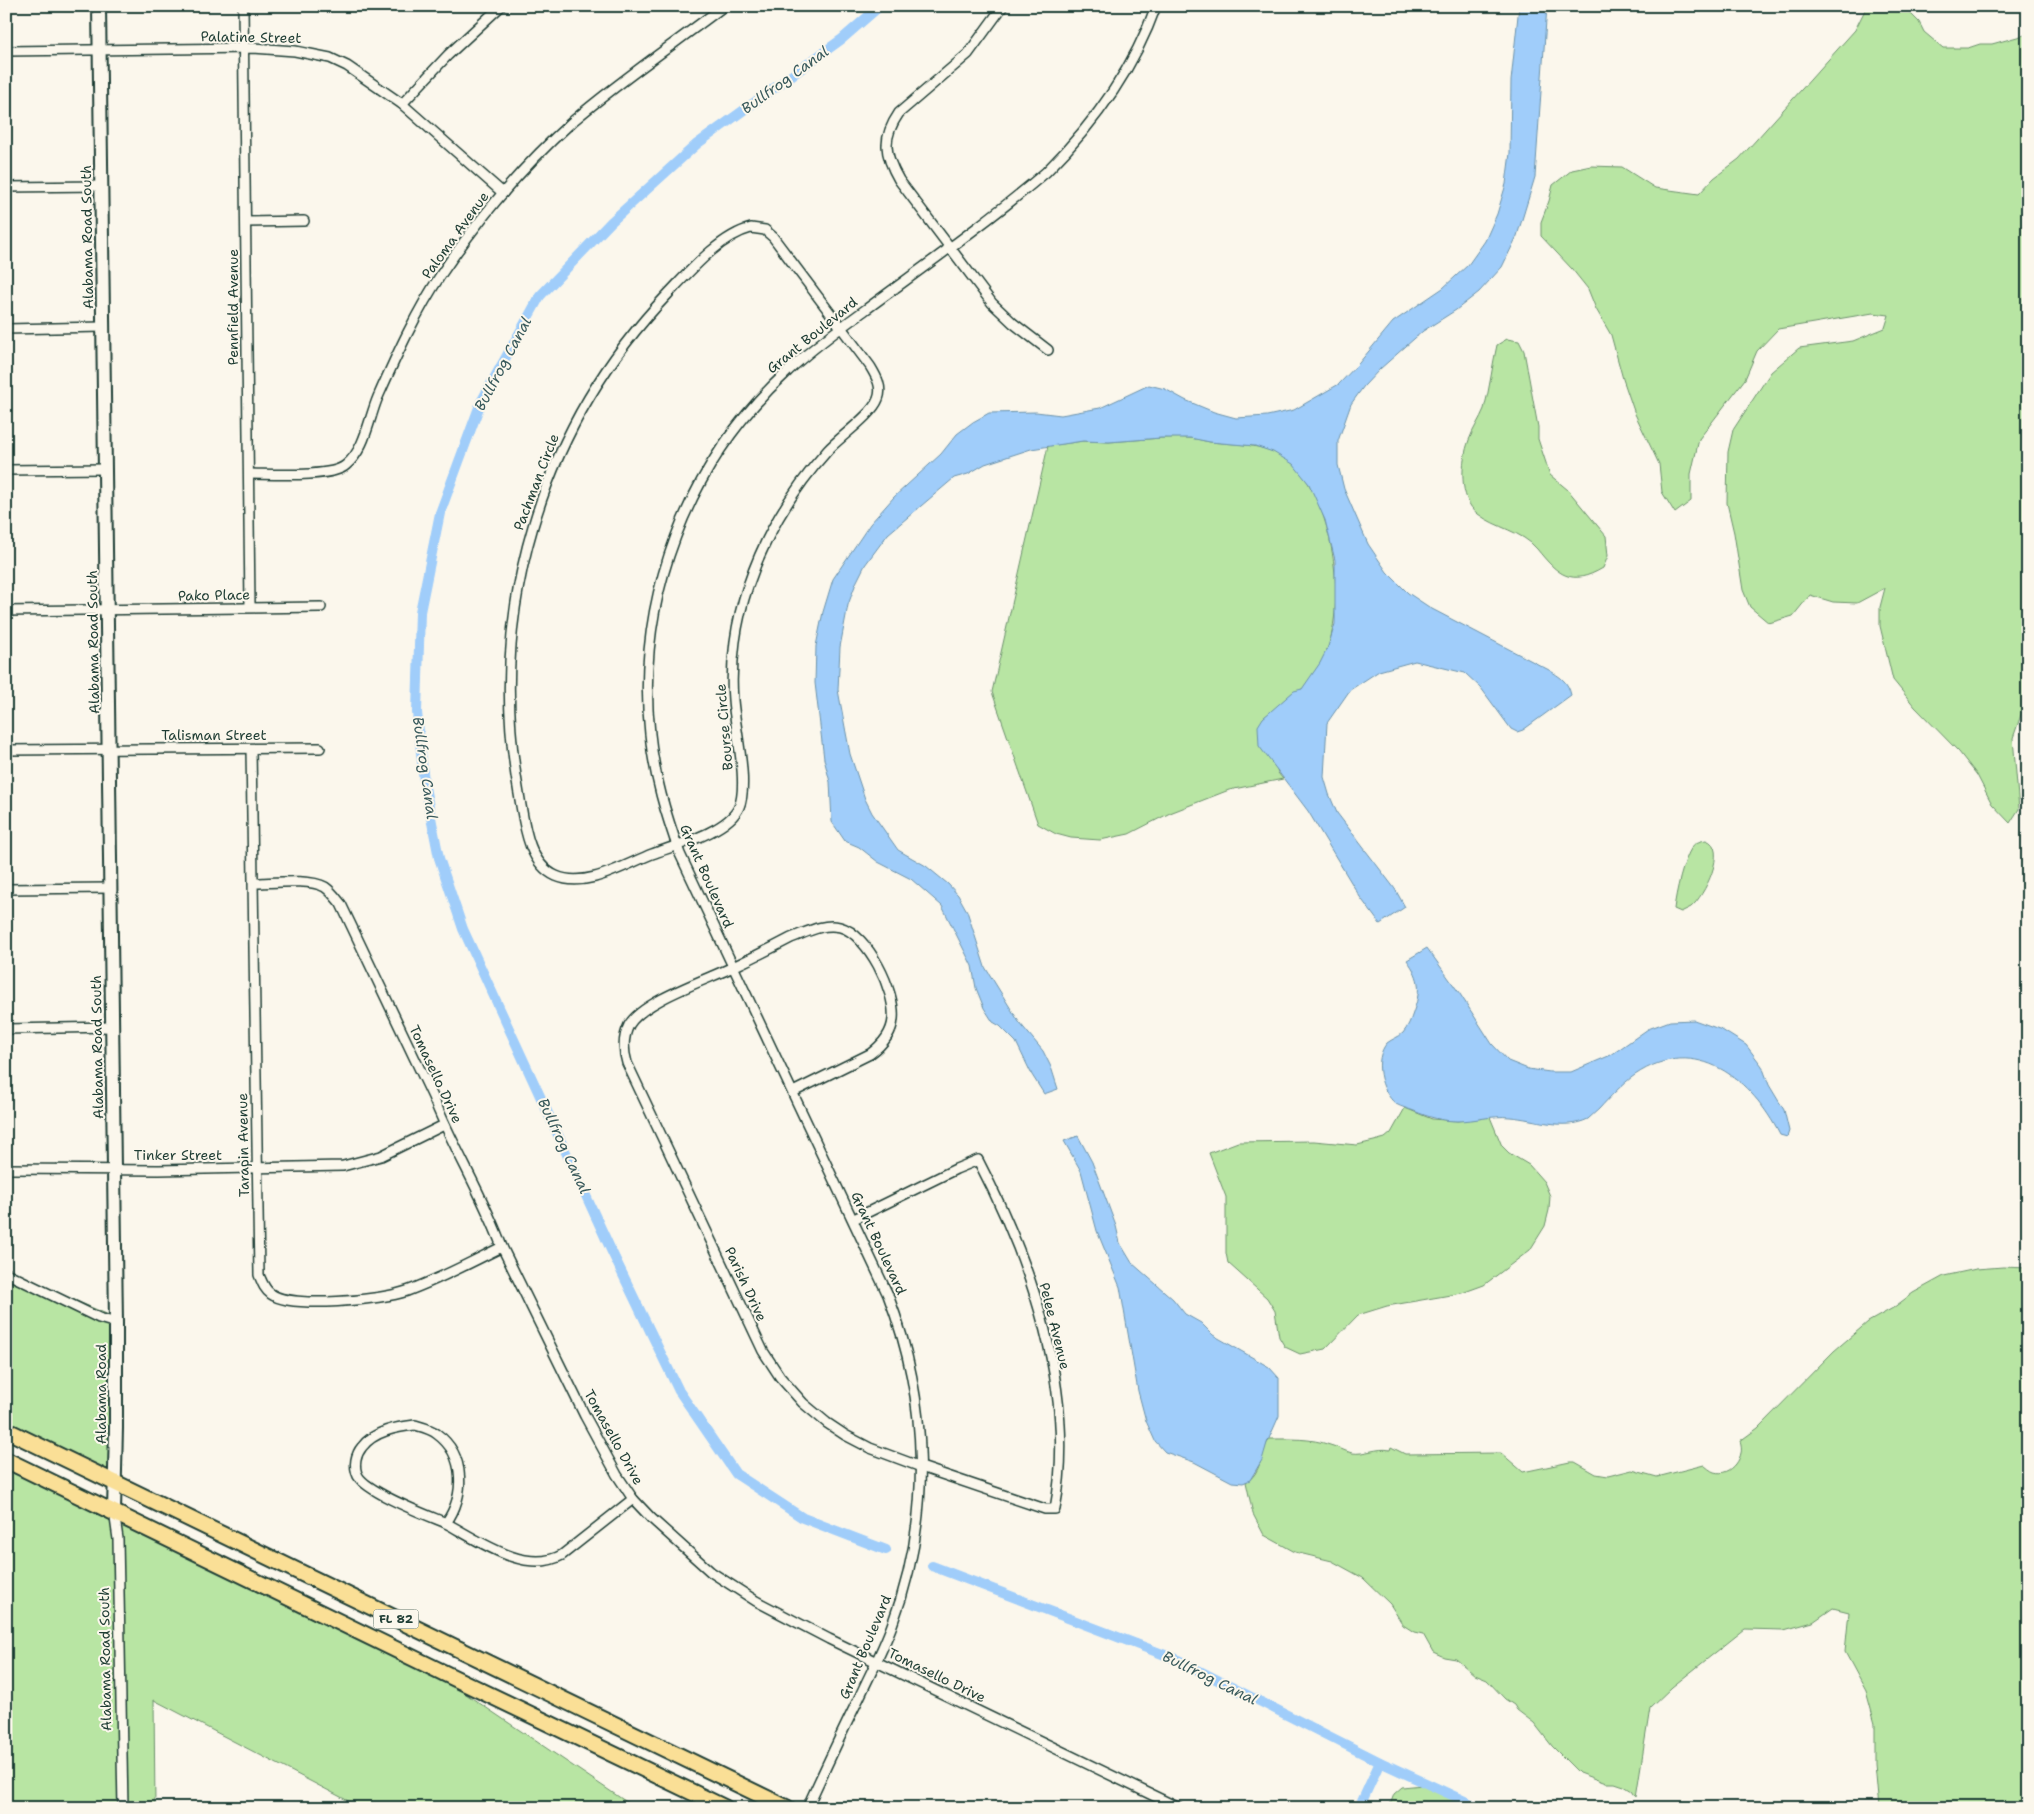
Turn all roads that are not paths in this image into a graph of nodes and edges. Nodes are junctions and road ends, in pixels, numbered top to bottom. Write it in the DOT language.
graph roads {
  1 [pos="99,6"];
  2 [pos="243,6"];
  3 [pos="501,6"];
  4 [pos="724,6"];
  5 [pos="1003,6"];
  6 [pos="1156,6"];
  7 [pos="243,49"];
  8 [pos="6,51"];
  9 [pos="100,51"];
  10 [pos="402,104"];
  11 [pos="102,186"];
  12 [pos="6,187"];
  13 [pos="503,193"];
  14 [pos="304,221"];
  15 [pos="246,222"];
  16 [pos="950,246"];
  17 [pos="103,327"];
  18 [pos="842,327"];
  19 [pos="6,329"];
  20 [pos="1048,350"];
  21 [pos="105,468"];
  22 [pos="6,470"];
  23 [pos="249,474"];
  24 [pos="250,607"];
  25 [pos="321,607"];
  26 [pos="6,611"];
  27 [pos="107,611"];
  28 [pos="320,748"];
  29 [pos="252,749"];
  30 [pos="6,750"];
  31 [pos="109,750"];
  32 [pos="677,844"];
  33 [pos="254,883"];
  34 [pos="111,888"];
  35 [pos="6,889"];
  36 [pos="733,967"];
  37 [pos="112,1027"];
  38 [pos="6,1029"];
  39 [pos="793,1092"];
  40 [pos="444,1125"];
  41 [pos="114,1168"];
  42 [pos="257,1168"];
  43 [pos="6,1170"];
  44 [pos="854,1219"];
  45 [pos="502,1247"];
  46 [pos="6,1273"];
  47 [pos="115,1277"];
  48 [pos="116,1323"];
  49 [pos="6,1430"];
  50 [pos="6,1460"];
  51 [pos="920,1466"];
  52 [pos="115,1483"];
  53 [pos="633,1499"];
  54 [pos="1055,1509"];
  55 [pos="114,1511"];
  56 [pos="446,1523"];
  57 [pos="876,1661"];
  58 [pos="123,1808"];
  59 [pos="725,1808"];
  60 [pos="787,1808"];
  61 [pos="807,1808"];
  62 [pos="1179,1808"];
  1 -- 9 [label="street, Alabama Road South"];
  2 -- 7 [label="street, Pennfield Avenue"];
  3 -- 10 [label="street"];
  4 -- 13 [label="street, Paloma Avenue"];
  5 -- 16 [label="street"];
  6 -- 16 [label="street, Grant Boulevard"];
  7 -- 9 [label="street, Palatine Street"];
  7 -- 10 [label="street, Palatine Street"];
  7 -- 15 [label="street, Pennfield Avenue"];
  8 -- 9 [label="street, Palatine Street"];
  9 -- 11 [label="street, Alabama Road South"];
  10 -- 13 [label="street, Palatine Street"];
  11 -- 12 [label="street"];
  11 -- 17 [label="street, Alabama Road South"];
  13 -- 23 [label="street, Paloma Avenue"];
  14 -- 15 [label="street"];
  15 -- 23 [label="street, Pennfield Avenue"];
  16 -- 18 [label="street, Grant Boulevard"];
  16 -- 20 [label="street"];
  17 -- 19 [label="street"];
  17 -- 21 [label="street, Alabama Road South"];
  18 -- 32 [label="street, Grant Boulevard"];
  18 -- 32 [label="street, Bourse Circle"];
  18 -- 32 [label="street, Pachman Circle"];
  21 -- 22 [label="street"];
  21 -- 27 [label="street, Alabama Road South"];
  23 -- 24 [label="street, Pennfield Avenue"];
  24 -- 25 [label="street, Pako Place"];
  24 -- 27 [label="street, Pako Place"];
  26 -- 27 [label="street, Pako Place"];
  27 -- 31 [label="street, Alabama Road South"];
  28 -- 29 [label="street, Talisman Street"];
  29 -- 31 [label="street, Talisman Street"];
  29 -- 33 [label="street, Tarapin Avenue"];
  30 -- 31 [label="street, Talisman Street"];
  31 -- 34 [label="street, Alabama Road South"];
  32 -- 36 [label="street, Grant Boulevard"];
  33 -- 40 [label="street, Tomasello Drive"];
  33 -- 42 [label="street, Tarapin Avenue"];
  34 -- 35 [label="street"];
  34 -- 37 [label="street, Alabama Road South"];
  36 -- 39 [label="street, Grant Boulevard"];
  36 -- 39 [label="street"];
  36 -- 51 [label="street, Parish Drive"];
  37 -- 38 [label="street"];
  37 -- 41 [label="street, Alabama Road South"];
  39 -- 44 [label="street, Grant Boulevard"];
  40 -- 42 [label="street, Tinker Street"];
  40 -- 45 [label="street, Tomasello Drive"];
  41 -- 42 [label="street, Tinker Street"];
  41 -- 43 [label="street, Tinker Street"];
  41 -- 47 [label="street, Alabama Road South"];
  42 -- 45 [label="street, Tarapin Avenue"];
  44 -- 51 [label="street, Grant Boulevard"];
  44 -- 54 [label="street, Pelee Avenue"];
  45 -- 53 [label="street, Tomasello Drive"];
  46 -- 48 [label="street"];
  47 -- 48 [label="street, Alabama Road"];
  48 -- 52 [label="street, Alabama Road"];
  49 -- 52 [label="highway, FL 82"];
  50 -- 55 [label="highway, FL 82"];
  51 -- 54 [label="street, Parish Drive"];
  51 -- 57 [label="street, Grant Boulevard"];
  52 -- 55 [label="street, Alabama Road"];
  52 -- 60 [label="highway, FL 82"];
  53 -- 56 [label="street"];
  53 -- 57 [label="street, Tomasello Drive"];
  55 -- 58 [label="street, Alabama Road South"];
  55 -- 59 [label="highway, FL 82"];
  56 -- 56 [label="street"];
  57 -- 61 [label="street, Grant Boulevard"];
  57 -- 62 [label="street, Tomasello Drive"];
}
